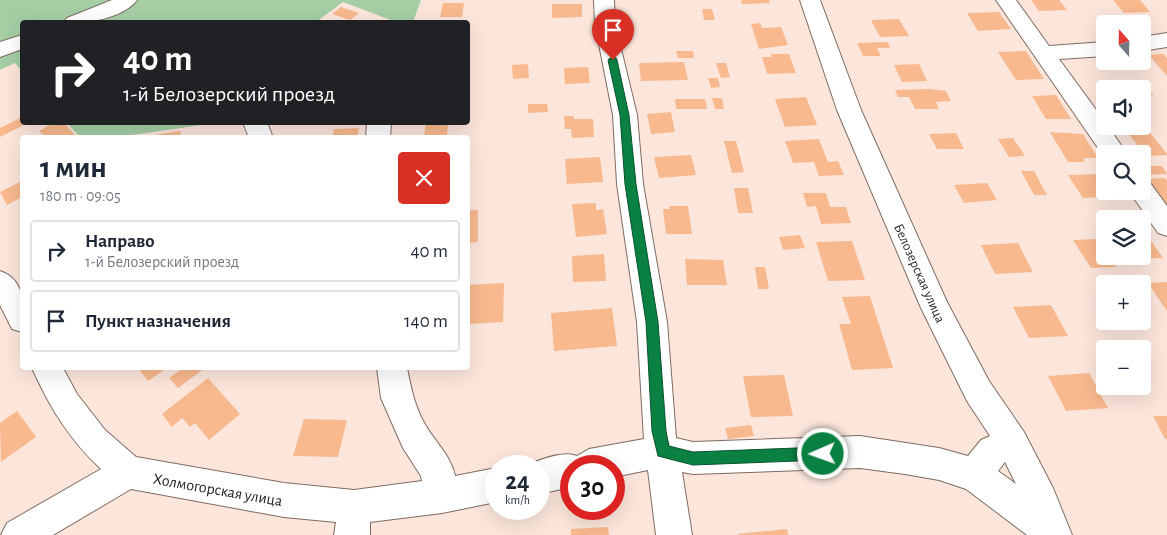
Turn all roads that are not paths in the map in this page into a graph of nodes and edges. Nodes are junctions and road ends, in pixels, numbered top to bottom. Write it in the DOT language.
graph roads {
  1 [pos="127,0"];
  2 [pos="604,0"];
  3 [pos="810,0"];
  4 [pos="1006,0"];
  5 [pos="80,20"];
  6 [pos="1167,40"];
  7 [pos="20,43"];
  8 [pos="1151,43"];
  9 [pos="0,50"];
  10 [pos="1096,50"];
  11 [pos="1042,53"];
  12 [pos="1108,145"];
  13 [pos="1148,200"];
  14 [pos="1167,226"];
  15 [pos="0,284"];
  16 [pos="20,316"];
  17 [pos="48,370"];
  18 [pos="392,370"];
  19 [pos="1013,443"];
  20 [pos="663,451"];
  21 [pos="625,459"];
  22 [pos="128,472"];
  23 [pos="975,475"];
  24 [pos="485,487"];
  25 [pos="442,496"];
  26 [pos="353,521"];
  27 [pos="1055,534"];
  28 [pos="19,535"];
  29 [pos="674,535"];
  1 -- 5 [label="street"];
  2 -- 20 [label="street"];
  3 -- 19 [label="street, Белозерская улица"];
  4 -- 11 [label="street"];
  6 -- 8 [label="street"];
  7 -- 9 [label="street"];
  10 -- 11 [label="street"];
  11 -- 12 [label="street"];
  13 -- 14 [label="street"];
  15 -- 16 [label="street"];
  17 -- 22 [label="street"];
  18 -- 25 [label="street"];
  19 -- 23 [label="street"];
  19 -- 27 [label="street, Белозерская улица"];
  20 -- 21 [label="street"];
  20 -- 23 [label="street"];
  20 -- 29 [label="street"];
  22 -- 26 [label="street, Холмогорская улица"];
  22 -- 28 [label="street"];
  23 -- 27 [label="street"];
  24 -- 25 [label="street, Холмогорская улица"];
  25 -- 26 [label="street, Холмогорская улица"];
}
